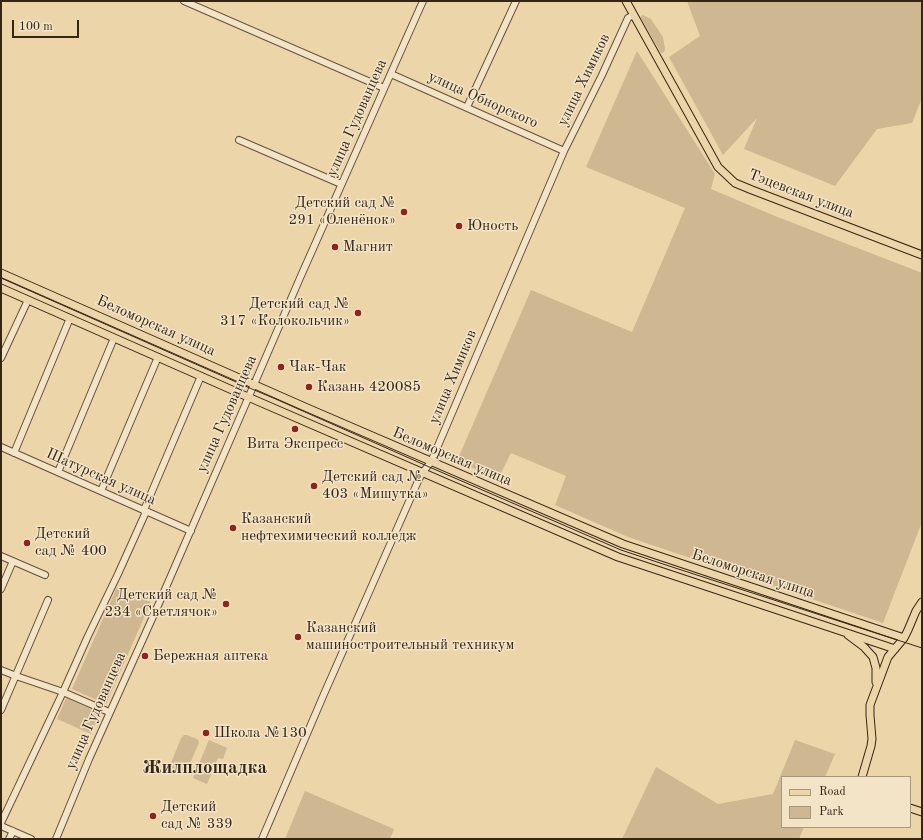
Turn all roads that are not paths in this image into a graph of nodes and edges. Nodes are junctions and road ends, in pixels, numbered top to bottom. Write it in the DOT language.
graph roads {
  1 [pos="184,1"];
  2 [pos="423,1"];
  3 [pos="516,1"];
  4 [pos="626,1"];
  5 [pos="633,15"];
  6 [pos="391,74"];
  7 [pos="384,88"];
  8 [pos="467,107"];
  9 [pos="239,140"];
  10 [pos="564,151"];
  11 [pos="341,184"];
  12 [pos="922,255"];
  13 [pos="1,273"];
  14 [pos="1,288"];
  15 [pos="28,300"];
  16 [pos="63,300"];
  17 [pos="57,312"];
  18 [pos="70,318"];
  19 [pos="114,338"];
  20 [pos="158,357"];
  21 [pos="1,358"];
  22 [pos="201,376"];
  23 [pos="254,384"];
  24 [pos="248,397"];
  25 [pos="1,447"];
  26 [pos="14,453"];
  27 [pos="431,462"];
  28 [pos="58,472"];
  29 [pos="423,472"];
  30 [pos="101,491"];
  31 [pos="144,510"];
  32 [pos="191,531"];
  33 [pos="622,544"];
  34 [pos="1,556"];
  35 [pos="618,557"];
  36 [pos="13,561"];
  37 [pos="45,575"];
  38 [pos="1,589"];
  39 [pos="48,600"];
  40 [pos="922,602"];
  41 [pos="838,629"];
  42 [pos="904,638"];
  43 [pos="895,648"];
  44 [pos="1,670"];
  45 [pos="16,676"];
  46 [pos="876,690"];
  47 [pos="63,692"];
  48 [pos="1,710"];
  49 [pos="110,712"];
  50 [pos="862,776"];
  51 [pos="911,808"];
  52 [pos="922,812"];
  53 [pos="1,823"];
  54 [pos="1,826"];
  55 [pos="13,831"];
  56 [pos="9,839"];
  57 [pos="31,839"];
  58 [pos="56,839"];
  59 [pos="262,839"];
  1 -- 7 [label="street"];
  2 -- 6 [label="street, улица Гудованцева"];
  3 -- 8 [label="street"];
  4 -- 5 [label="main road, Тэцевская улица"];
  5 -- 10 [label="street, улица Химиков"];
  5 -- 12 [label="main road, Тэцевская улица"];
  6 -- 7 [label="street, улица Гудованцева"];
  6 -- 8 [label="street, улица Обнорского"];
  7 -- 11 [label="street, улица Гудованцева"];
  8 -- 10 [label="street, улица Обнорского"];
  9 -- 11 [label="street"];
  10 -- 27 [label="street, улица Химиков"];
  11 -- 23 [label="street, улица Гудованцева"];
  13 -- 16 [label="main road, Беломорская улица"];
  14 -- 15 [label="main road, Беломорская улица"];
  15 -- 17 [label="main road, Беломорская улица"];
  15 -- 21 [label="street"];
  16 -- 17 [label="main road"];
  16 -- 23 [label="main road, Беломорская улица"];
  17 -- 18 [label="main road, Беломорская улица"];
  18 -- 19 [label="main road, Беломорская улица"];
  18 -- 26 [label="street"];
  19 -- 20 [label="main road, Беломорская улица"];
  19 -- 28 [label="street"];
  20 -- 22 [label="main road, Беломорская улица"];
  20 -- 30 [label="street"];
  22 -- 24 [label="main road, Беломорская улица"];
  22 -- 31 [label="street"];
  23 -- 24 [label="street, улица Гудованцева"];
  23 -- 27 [label="main road, Беломорская улица"];
  24 -- 29 [label="main road, Беломорская улица"];
  24 -- 32 [label="street, улица Гудованцева"];
  25 -- 26 [label="street, Шатурская улица"];
  26 -- 28 [label="street, Шатурская улица"];
  27 -- 29 [label="street, улица Химиков"];
  27 -- 33 [label="main road, Беломорская улица"];
  28 -- 30 [label="street, Шатурская улица"];
  29 -- 35 [label="main road, Беломорская улица"];
  29 -- 59 [label="street, улица Химиков"];
  30 -- 31 [label="street, Шатурская улица"];
  31 -- 32 [label="street, Шатурская улица"];
  31 -- 47 [label="street"];
  32 -- 49 [label="street, улица Гудованцева"];
  33 -- 35 [label="main road"];
  33 -- 42 [label="main road, Беломорская улица"];
  34 -- 36 [label="street"];
  35 -- 41 [label="main road, Беломорская улица"];
  36 -- 37 [label="street"];
  36 -- 38 [label="street"];
  39 -- 45 [label="street"];
  40 -- 42 [label="main road"];
  41 -- 43 [label="main road, Беломорская улица"];
  41 -- 46 [label="main road"];
  42 -- 43 [label="main road"];
  43 -- 46 [label="main road"];
  44 -- 45 [label="street"];
  45 -- 47 [label="street"];
  45 -- 48 [label="street"];
  46 -- 50 [label="main road"];
  47 -- 49 [label="street"];
  47 -- 53 [label="street"];
  49 -- 58 [label="street, улица Гудованцева"];
  51 -- 52 [label="main road"];
  54 -- 55 [label="street"];
  55 -- 56 [label="street"];
  55 -- 57 [label="street"];
}
